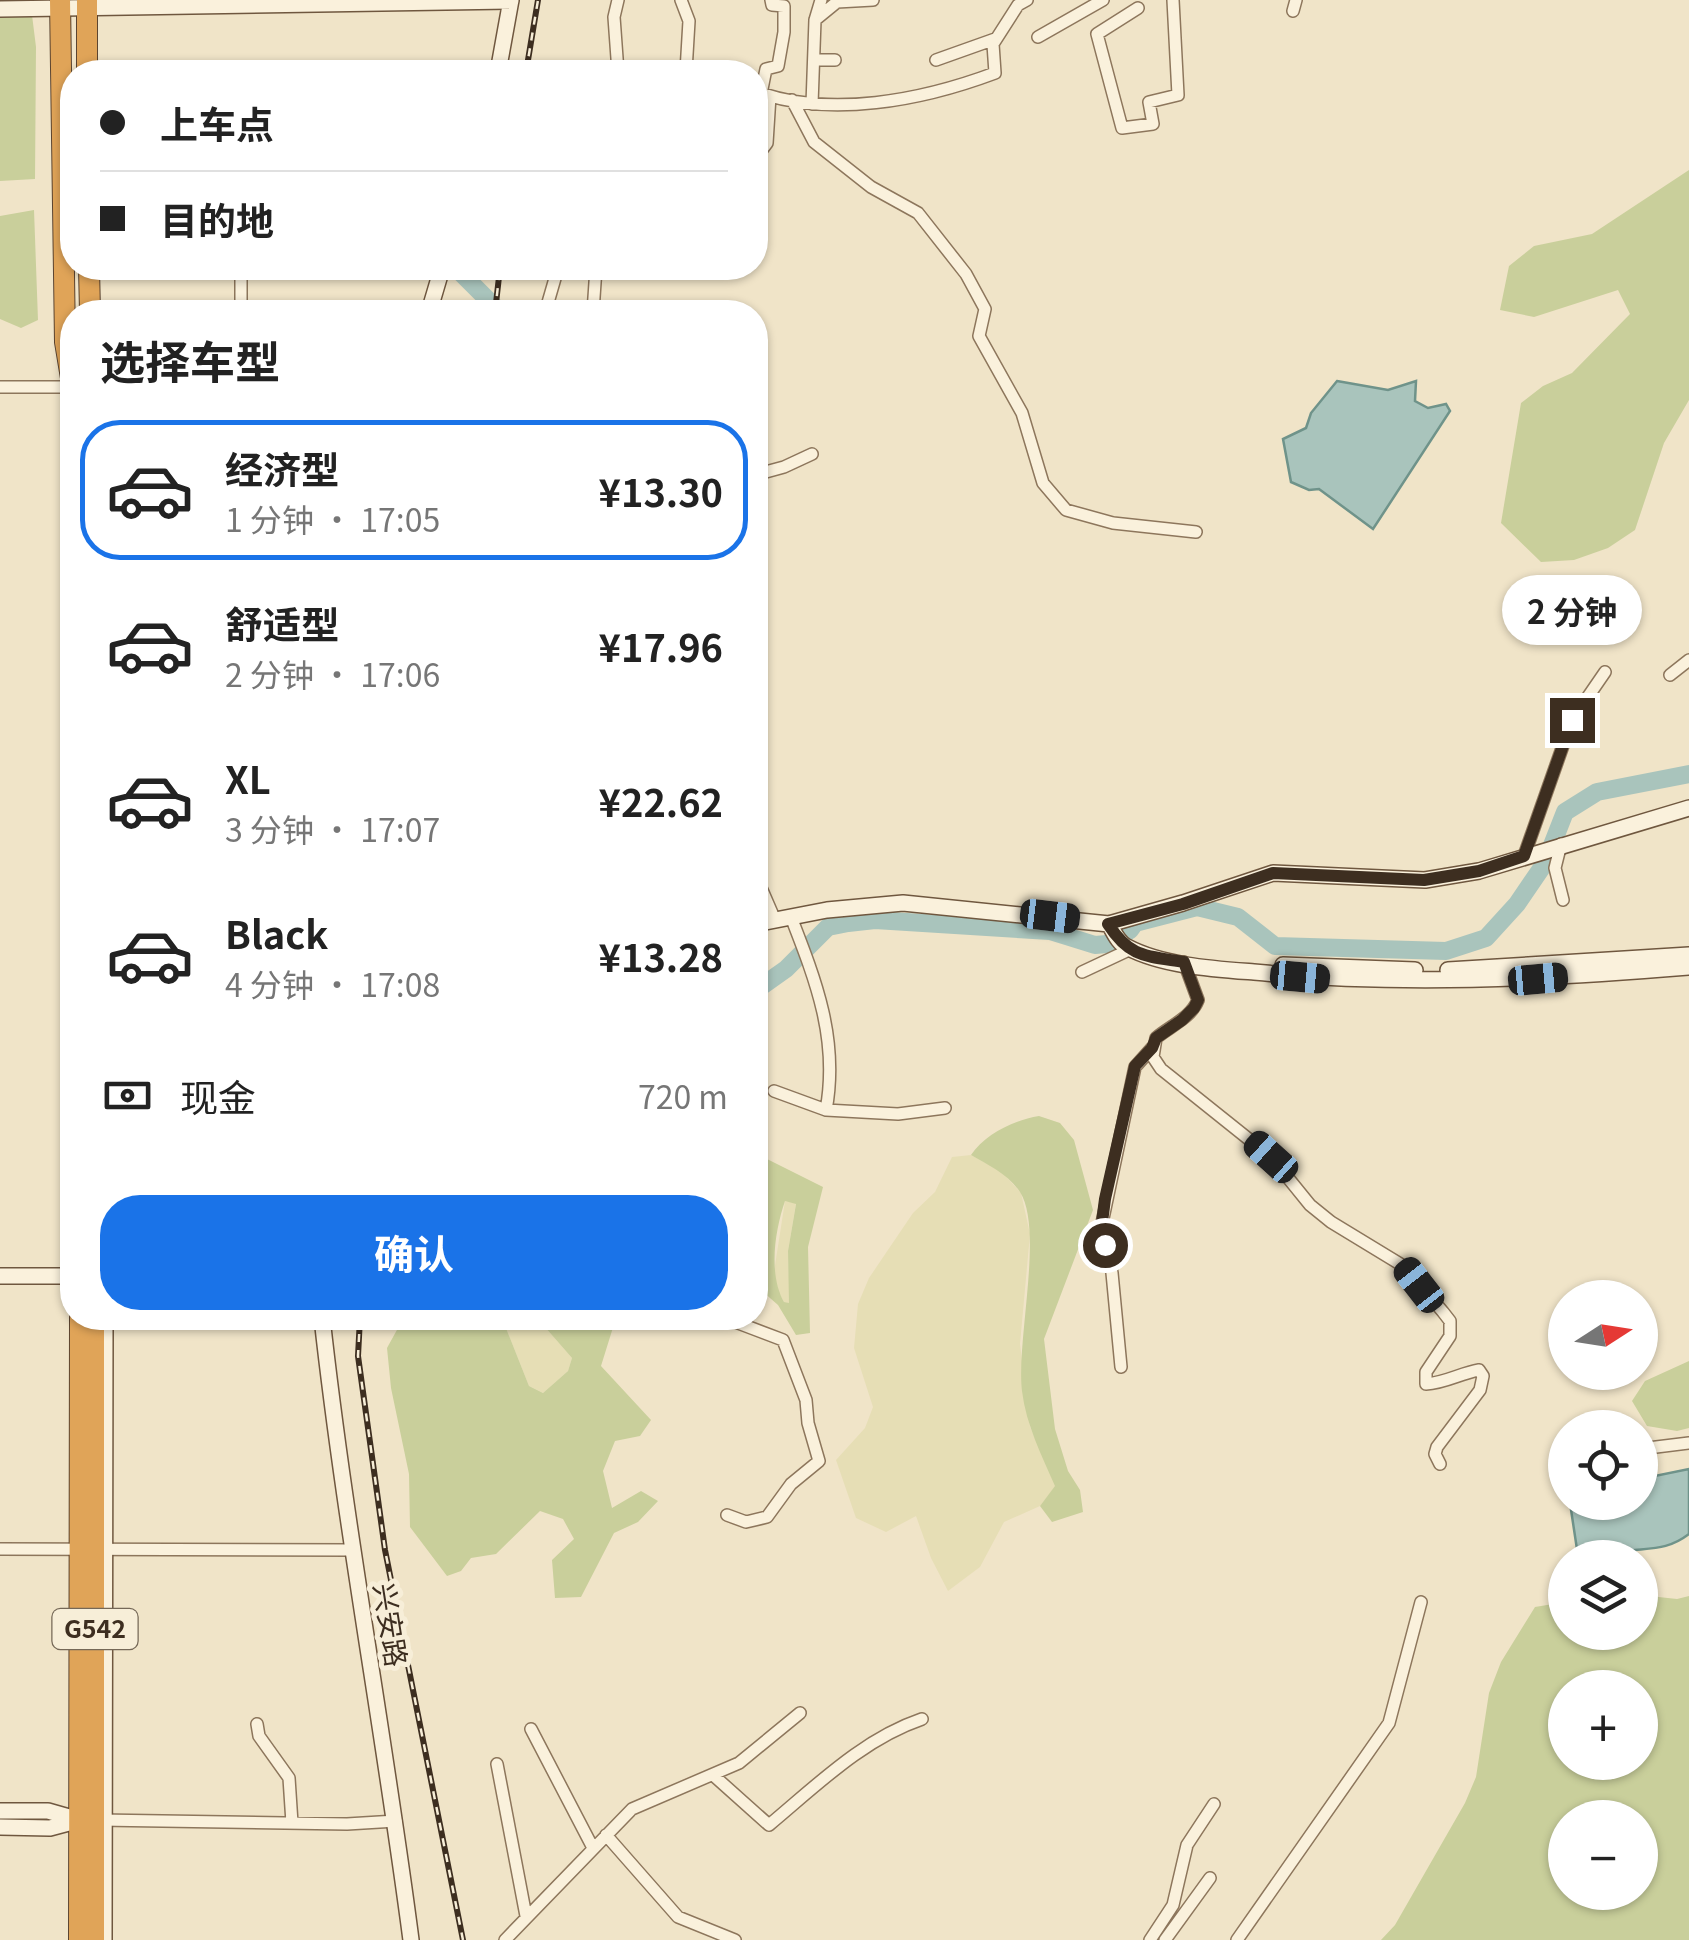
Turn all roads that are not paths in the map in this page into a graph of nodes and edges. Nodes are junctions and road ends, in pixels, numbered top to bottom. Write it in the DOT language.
graph roads {
  1 [pos="618,0"];
  2 [pos="681,0"];
  3 [pos="771,0"];
  4 [pos="821,0"];
  5 [pos="873,0"];
  6 [pos="1027,0"];
  7 [pos="1103,0"];
  8 [pos="1173,0"];
  9 [pos="511,1"];
  10 [pos="86,3"];
  11 [pos="60,5"];
  12 [pos="1138,8"];
  13 [pos="0,9"];
  14 [pos="815,20"];
  15 [pos="1038,36"];
  16 [pos="996,40"];
  17 [pos="61,60"];
  18 [pos="87,60"];
  19 [pos="500,60"];
  20 [pos="617,60"];
  21 [pos="687,60"];
  22 [pos="816,60"];
  23 [pos="835,60"];
  24 [pos="936,60"];
  25 [pos="768,68"];
  26 [pos="768,95"];
  27 [pos="792,100"];
  28 [pos="812,104"];
  29 [pos="60,386"];
  30 [pos="0,387"];
  31 [pos="812,454"];
  32 [pos="768,472"];
  33 [pos="1196,532"];
  34 [pos="1689,660"];
  35 [pos="1604,672"];
  36 [pos="1670,674"];
  37 [pos="1689,808"];
  38 [pos="1554,846"];
  39 [pos="1524,856"];
  40 [pos="768,894"];
  41 [pos="1563,900"];
  42 [pos="783,918"];
  43 [pos="768,921"];
  44 [pos="1119,938"];
  45 [pos="1689,955"];
  46 [pos="1184,962"];
  47 [pos="1204,966"];
  48 [pos="1689,966"];
  49 [pos="1082,972"];
  50 [pos="1152,1048"];
  51 [pos="774,1091"];
  52 [pos="945,1108"];
  53 [pos="826,1110"];
  54 [pos="0,1276"];
  55 [pos="60,1276"];
  56 [pos="81,1330"];
  57 [pos="94,1330"];
  58 [pos="104,1330"];
  59 [pos="324,1330"];
  60 [pos="756,1330"];
  61 [pos="1121,1367"];
  62 [pos="1689,1442"];
  63 [pos="1658,1446"];
  64 [pos="1440,1464"];
  65 [pos="727,1515"];
  66 [pos="0,1549"];
  67 [pos="94,1549"];
  68 [pos="352,1550"];
  69 [pos="1420,1602"];
  70 [pos="800,1712"];
  71 [pos="922,1719"];
  72 [pos="257,1724"];
  73 [pos="531,1729"];
  74 [pos="497,1764"];
  75 [pos="713,1776"];
  76 [pos="1214,1804"];
  77 [pos="0,1811"];
  78 [pos="93,1820"];
  79 [pos="396,1821"];
  80 [pos="292,1823"];
  81 [pos="0,1828"];
  82 [pos="606,1836"];
  83 [pos="593,1848"];
  84 [pos="1210,1878"];
  85 [pos="526,1916"];
  86 [pos="79,1940"];
  87 [pos="94,1940"];
  88 [pos="104,1940"];
  89 [pos="411,1940"];
  90 [pos="505,1940"];
  91 [pos="734,1940"];
  92 [pos="1150,1940"];
  93 [pos="1165,1940"];
  94 [pos="1237,1940"];
  1 -- 20 [label="street"];
  2 -- 21 [label="street"];
  3 -- 25 [label="street"];
  4 -- 14 [label="street"];
  5 -- 14 [label="street"];
  6 -- 16 [label="street"];
  7 -- 15 [label="street"];
  8 -- 12 [label="street"];
  9 -- 10 [label="street"];
  9 -- 19 [label="street"];
  10 -- 11 [label="street"];
  10 -- 18 [label="highway"];
  11 -- 13 [label="street"];
  11 -- 17 [label="highway"];
  14 -- 22 [label="street"];
  16 -- 24 [label="street"];
  16 -- 28 [label="street"];
  22 -- 23 [label="street"];
  22 -- 28 [label="street"];
  26 -- 27 [label="street"];
  27 -- 28 [label="street"];
  27 -- 33 [label="street"];
  29 -- 30 [label="street"];
  31 -- 32 [label="street"];
  34 -- 36 [label="street"];
  35 -- 39 [label="street"];
  37 -- 38 [label="street"];
  38 -- 39 [label="street"];
  38 -- 41 [label="street"];
  39 -- 44 [label="street"];
  40 -- 42 [label="street"];
  42 -- 43 [label="street"];
  42 -- 44 [label="street"];
  42 -- 53 [label="street"];
  44 -- 46 [label="street"];
  44 -- 49 [label="street"];
  45 -- 47 [label="street"];
  46 -- 47 [label="street"];
  46 -- 50 [label="street"];
  47 -- 48 [label="street"];
  50 -- 61 [label="street"];
  50 -- 64 [label="street"];
  51 -- 53 [label="street"];
  52 -- 53 [label="street"];
  54 -- 55 [label="street"];
  56 -- 67 [label="highway, G542"];
  57 -- 67 [label="highway, G542"];
  58 -- 67 [label="street"];
  59 -- 68 [label="street, 兴安路"];
  60 -- 65 [label="street"];
  62 -- 63 [label="street"];
  66 -- 67 [label="street"];
  67 -- 68 [label="street"];
  67 -- 78 [label="highway, G542"];
  68 -- 79 [label="street, 兴安路"];
  69 -- 94 [label="street"];
  70 -- 75 [label="street"];
  71 -- 75 [label="street"];
  72 -- 80 [label="street"];
  73 -- 83 [label="street"];
  74 -- 85 [label="street"];
  75 -- 82 [label="street"];
  76 -- 92 [label="street"];
  77 -- 78 [label="street"];
  78 -- 80 [label="street"];
  78 -- 81 [label="street"];
  78 -- 86 [label="highway, G542"];
  78 -- 87 [label="highway, G542"];
  78 -- 88 [label="street"];
  79 -- 80 [label="street"];
  79 -- 89 [label="street, 兴安路"];
  82 -- 83 [label="street"];
  82 -- 91 [label="street"];
  83 -- 85 [label="street"];
  84 -- 93 [label="street"];
  85 -- 90 [label="street"];
}
